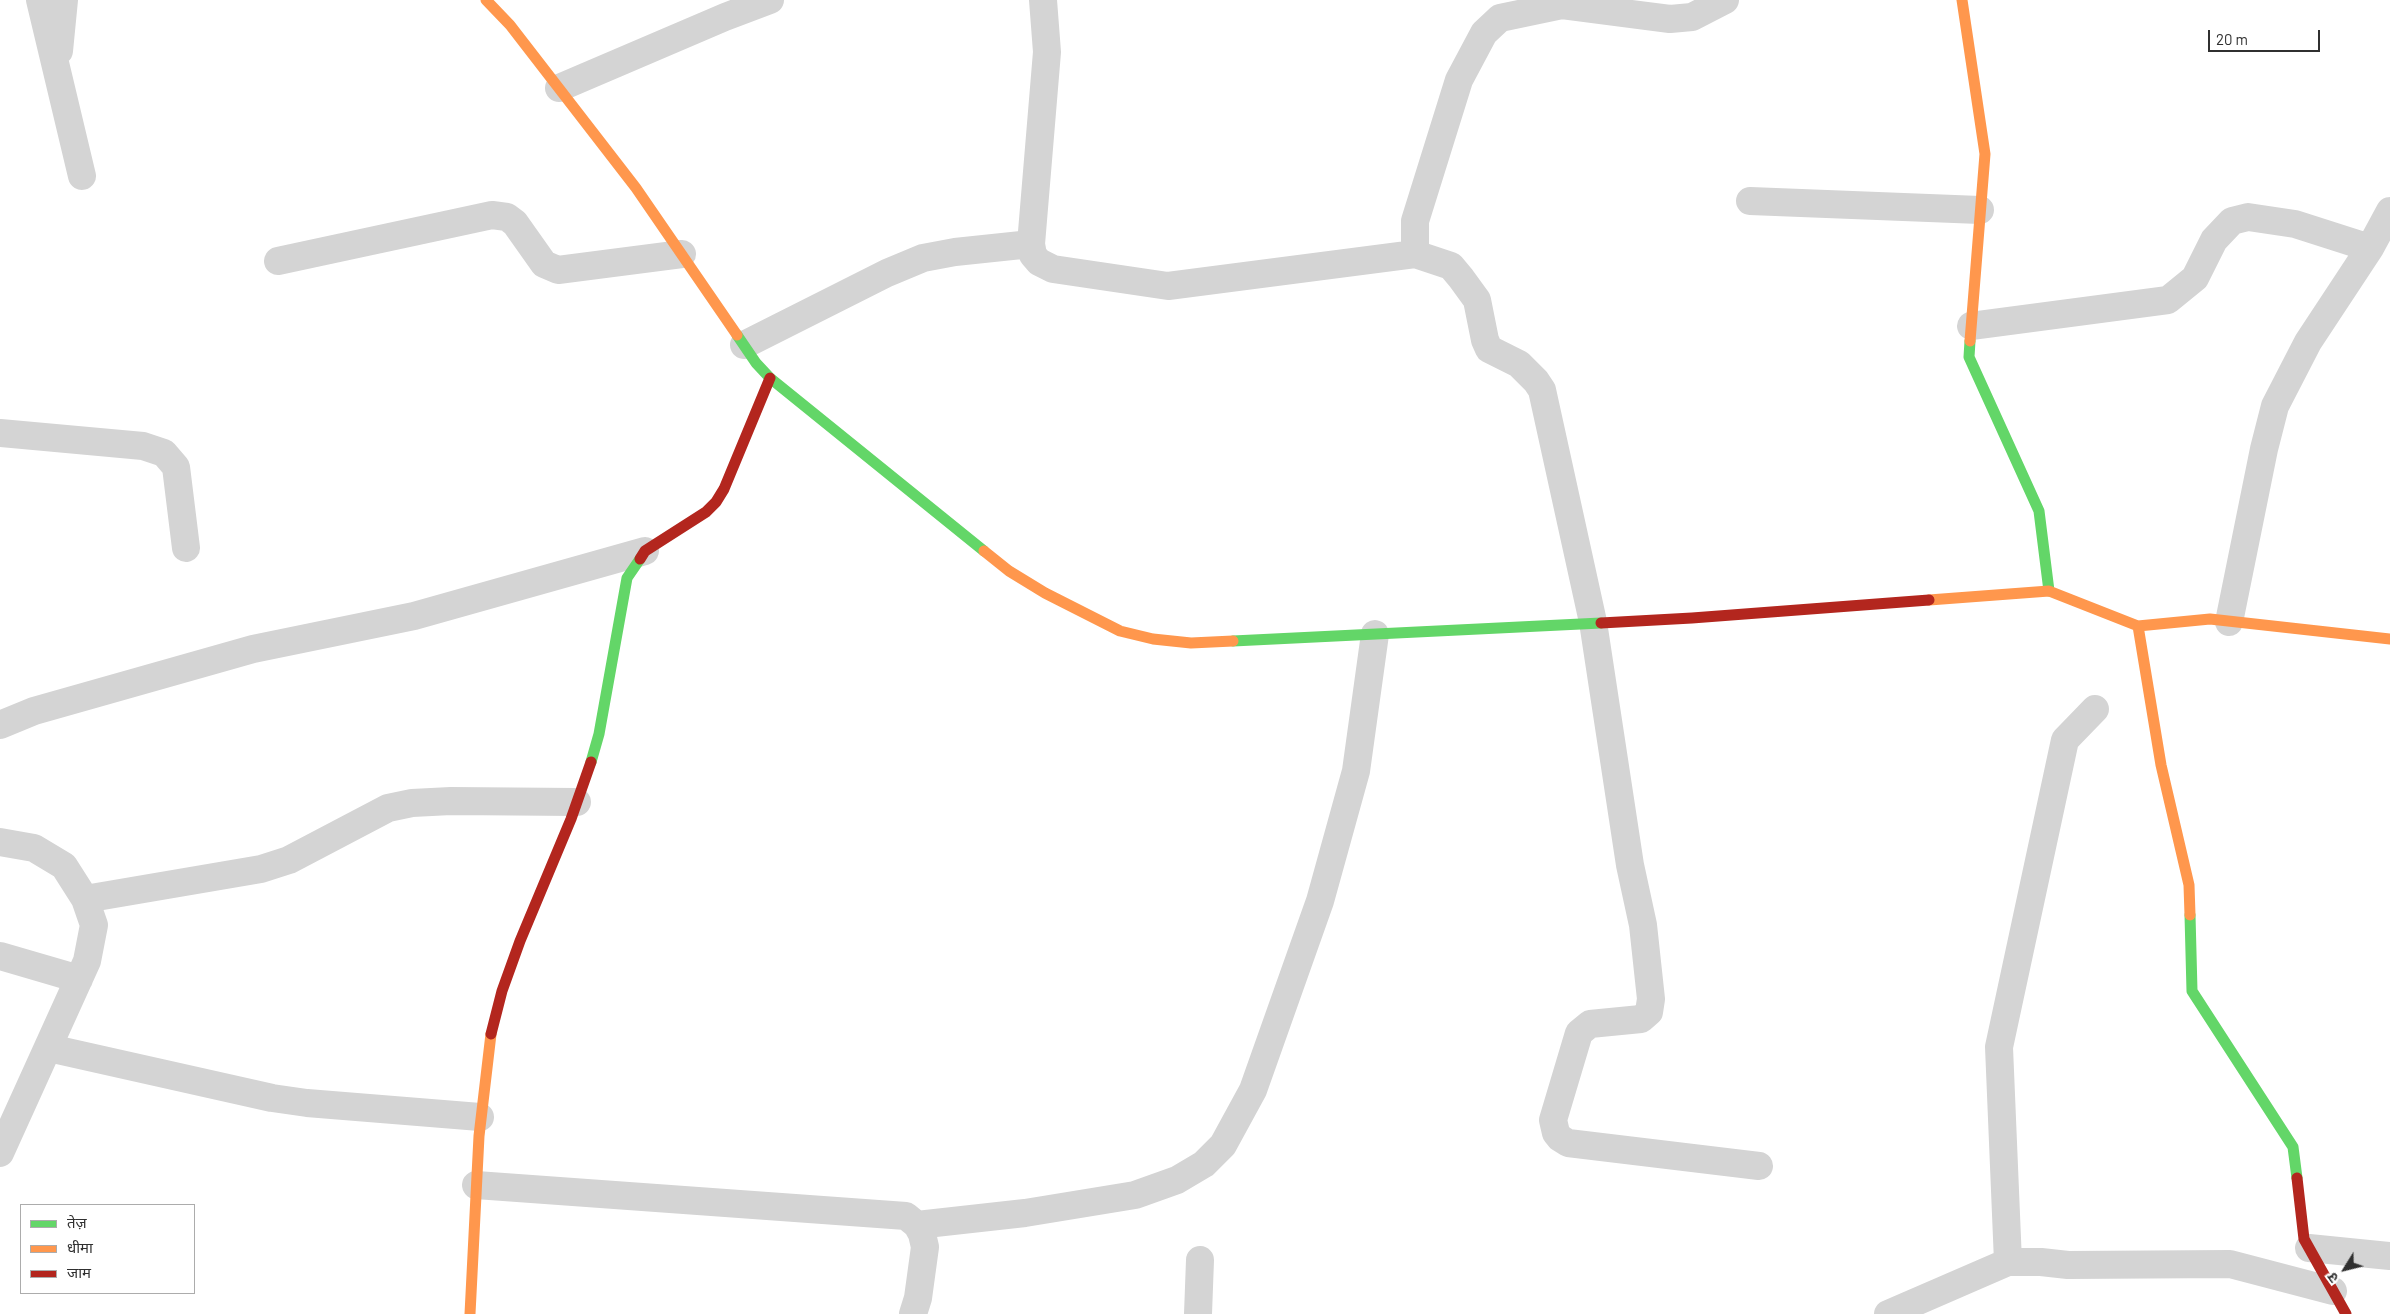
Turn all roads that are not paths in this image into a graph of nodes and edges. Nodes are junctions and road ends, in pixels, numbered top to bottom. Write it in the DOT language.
graph roads {
  1 [pos="40,0"];
  2 [pos="64,0"];
  3 [pos="486,0"];
  4 [pos="770,0"];
  5 [pos="1043,0"];
  6 [pos="1725,0"];
  7 [pos="1962,0"];
  8 [pos="1562,2"];
  9 [pos="57,71"];
  10 [pos="559,88"];
  11 [pos="82,176"];
  12 [pos="1750,202"];
  13 [pos="1980,210"];
  14 [pos="2390,211"];
  15 [pos="1030,244"];
  16 [pos="2370,248"];
  17 [pos="682,254"];
  18 [pos="1415,254"];
  19 [pos="278,261"];
  20 [pos="1971,326"];
  21 [pos="744,345"];
  22 [pos="770,378"];
  23 [pos="0,433"];
  24 [pos="186,548"];
  25 [pos="645,550"];
  26 [pos="2049,591"];
  27 [pos="1593,622"];
  28 [pos="2229,622"];
  29 [pos="2138,626"];
  30 [pos="1375,634"];
  31 [pos="2390,639"];
  32 [pos="2095,709"];
  33 [pos="0,725"];
  34 [pos="577,802"];
  35 [pos="0,842"];
  36 [pos="85,900"];
  37 [pos="0,956"];
  38 [pos="80,979"];
  39 [pos="48,1048"];
  40 [pos="480,1117"];
  41 [pos="0,1152"];
  42 [pos="1759,1166"];
  43 [pos="476,1185"];
  44 [pos="917,1225"];
  45 [pos="2309,1248"];
  46 [pos="2390,1256"];
  47 [pos="1200,1260"];
  48 [pos="2008,1262"];
  49 [pos="2333,1291"];
  50 [pos="470,1314"];
  51 [pos="912,1314"];
  52 [pos="1198,1314"];
  53 [pos="1888,1314"];
  54 [pos="2346,1314"];
  1 -- 9 [label="street"];
  2 -- 9 [label="street"];
  3 -- 10 [label="street"];
  4 -- 10 [label="street"];
  5 -- 15 [label="street"];
  6 -- 8 [label="street"];
  7 -- 13 [label="street"];
  8 -- 18 [label="street"];
  9 -- 11 [label="street"];
  10 -- 17 [label="street"];
  12 -- 13 [label="street"];
  13 -- 20 [label="street"];
  14 -- 16 [label="street"];
  15 -- 18 [label="street"];
  15 -- 21 [label="street"];
  16 -- 20 [label="street"];
  16 -- 28 [label="street"];
  17 -- 19 [label="street"];
  17 -- 21 [label="street"];
  18 -- 27 [label="street"];
  20 -- 26 [label="street"];
  21 -- 22 [label="street"];
  22 -- 25 [label="street"];
  22 -- 30 [label="street"];
  23 -- 24 [label="street"];
  25 -- 33 [label="street"];
  25 -- 34 [label="street"];
  26 -- 27 [label="street"];
  26 -- 29 [label="street"];
  27 -- 30 [label="street"];
  27 -- 42 [label="street"];
  28 -- 29 [label="street"];
  28 -- 31 [label="street"];
  29 -- 45 [label="street"];
  30 -- 44 [label="street"];
  32 -- 48 [label="street"];
  34 -- 36 [label="street"];
  34 -- 40 [label="street"];
  35 -- 36 [label="street"];
  36 -- 38 [label="street"];
  37 -- 38 [label="street"];
  38 -- 39 [label="street"];
  39 -- 40 [label="street"];
  39 -- 41 [label="street"];
  40 -- 43 [label="street"];
  43 -- 44 [label="street"];
  43 -- 50 [label="street"];
  44 -- 51 [label="street"];
  45 -- 46 [label="street"];
  45 -- 49 [label="street"];
  47 -- 52 [label="street"];
  48 -- 49 [label="street"];
  48 -- 53 [label="street"];
  49 -- 54 [label="street"];
}
